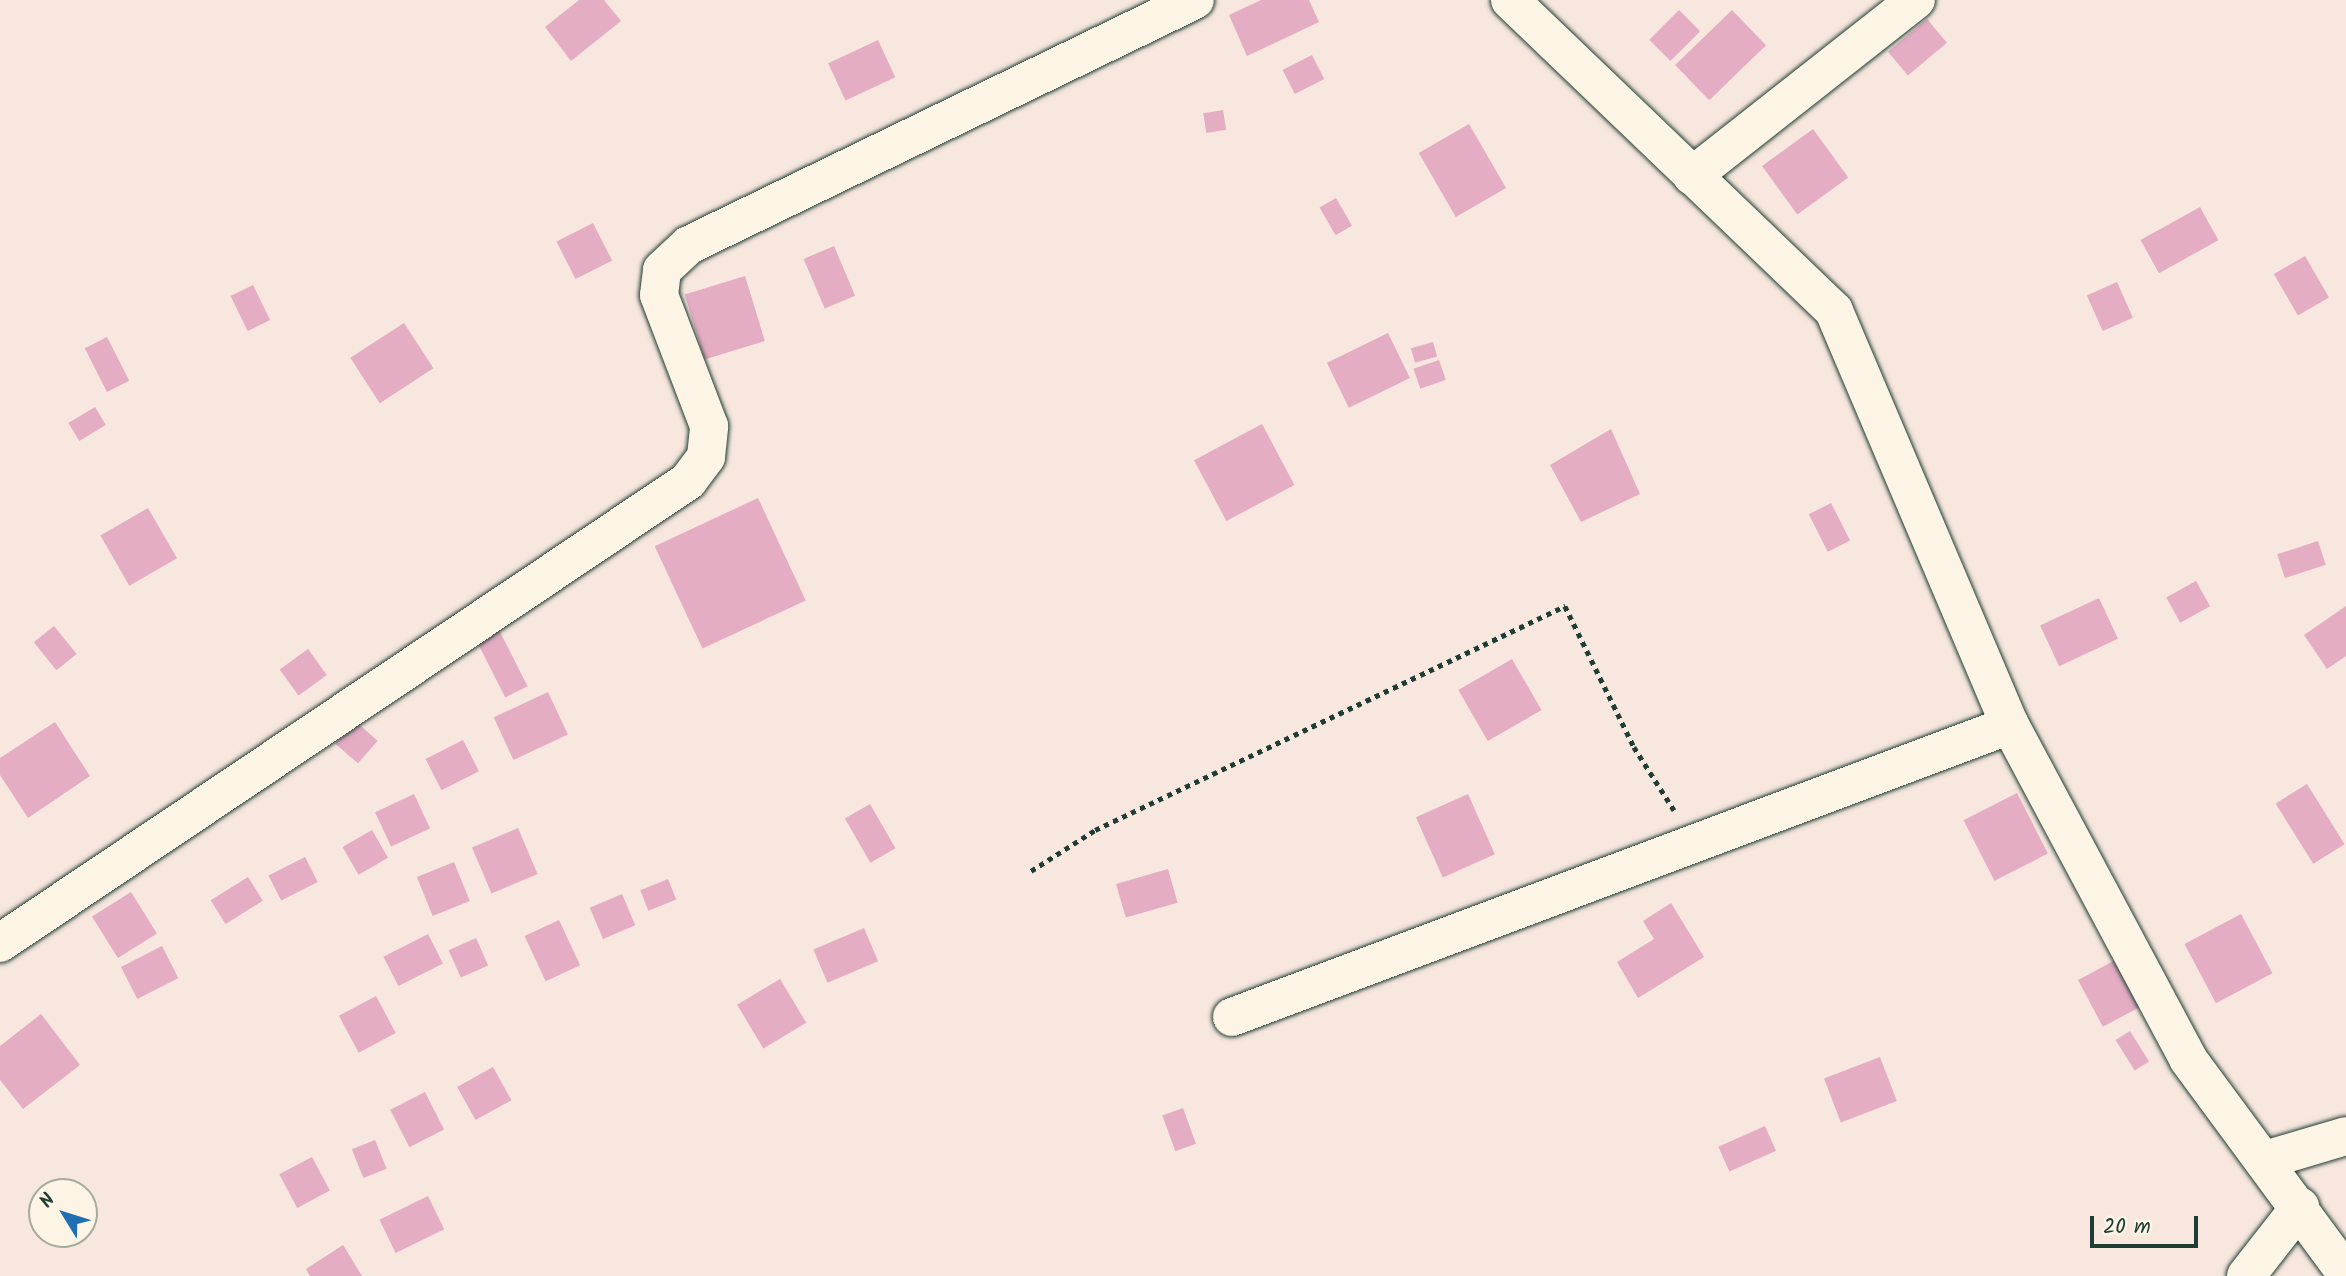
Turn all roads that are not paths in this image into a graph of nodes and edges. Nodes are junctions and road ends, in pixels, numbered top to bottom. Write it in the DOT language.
graph roads {
  1 [pos="1195,0"];
  2 [pos="1510,0"];
  3 [pos="1916,0"];
  4 [pos="1692,176"];
  5 [pos="2010,725"];
  6 [pos="0,943"];
  7 [pos="1232,1017"];
  8 [pos="2346,1136"];
  9 [pos="2265,1160"];
  10 [pos="2300,1207"];
  11 [pos="2346,1273"];
  12 [pos="2246,1276"];
  1 -- 6 [label="street"];
  2 -- 4 [label="street"];
  3 -- 4 [label="street"];
  4 -- 5 [label="street"];
  5 -- 7 [label="street"];
  5 -- 9 [label="street"];
  8 -- 9 [label="street"];
  9 -- 10 [label="street"];
  10 -- 11 [label="street"];
  10 -- 12 [label="street"];
}
